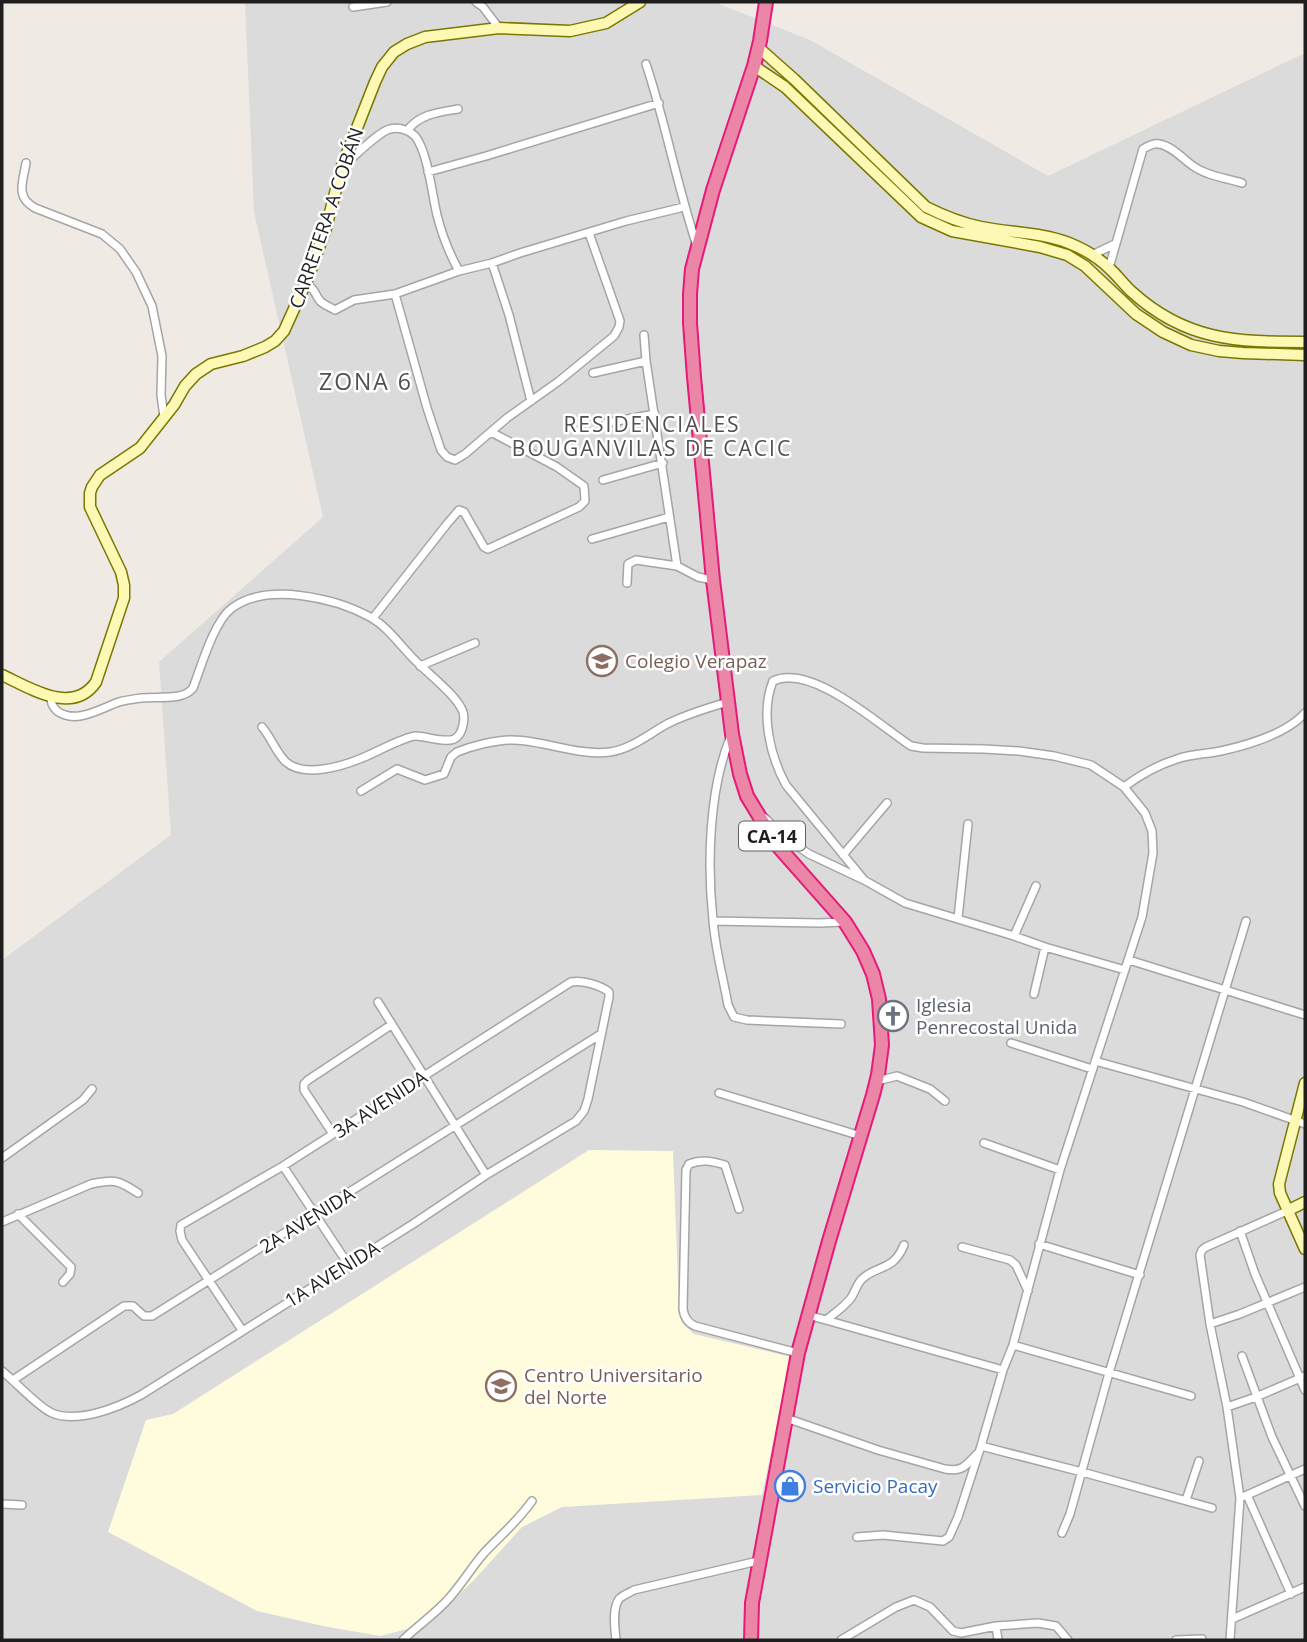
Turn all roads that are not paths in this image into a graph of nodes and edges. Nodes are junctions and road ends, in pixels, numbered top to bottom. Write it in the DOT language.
graph roads {
  1 [pos="387,2"];
  2 [pos="476,2"];
  3 [pos="640,2"];
  4 [pos="766,2"];
  5 [pos="353,7"];
  6 [pos="499,28"];
  7 [pos="759,48"];
  8 [pos="646,64"];
  9 [pos="754,66"];
  10 [pos="659,103"];
  11 [pos="458,109"];
  12 [pos="407,131"];
  13 [pos="26,163"];
  14 [pos="342,166"];
  15 [pos="428,172"];
  16 [pos="1242,183"];
  17 [pos="684,207"];
  18 [pos="589,233"];
  19 [pos="1115,244"];
  20 [pos="697,247"];
  21 [pos="1092,255"];
  22 [pos="492,263"];
  23 [pos="1109,268"];
  24 [pos="459,271"];
  25 [pos="306,283"];
  26 [pos="395,294"];
  27 [pos="644,335"];
  28 [pos="1305,342"];
  29 [pos="1305,355"];
  30 [pos="646,360"];
  31 [pos="593,373"];
  32 [pos="531,401"];
  33 [pos="655,414"];
  34 [pos="164,418"];
  35 [pos="606,423"];
  36 [pos="491,432"];
  37 [pos="663,463"];
  38 [pos="603,480"];
  39 [pos="669,517"];
  40 [pos="592,540"];
  41 [pos="677,566"];
  42 [pos="713,580"];
  43 [pos="627,583"];
  44 [pos="373,618"];
  45 [pos="475,643"];
  46 [pos="420,666"];
  47 [pos="2,675"];
  48 [pos="51,696"];
  49 [pos="728,702"];
  50 [pos="1305,713"];
  51 [pos="262,727"];
  52 [pos="732,734"];
  53 [pos="1124,786"];
  54 [pos="361,791"];
  55 [pos="887,803"];
  56 [pos="758,811"];
  57 [pos="968,824"];
  58 [pos="843,855"];
  59 [pos="864,880"];
  60 [pos="1036,886"];
  61 [pos="958,919"];
  62 [pos="713,921"];
  63 [pos="1246,921"];
  64 [pos="845,922"];
  65 [pos="1014,936"];
  66 [pos="1045,947"];
  67 [pos="1129,960"];
  68 [pos="1125,970"];
  69 [pos="1226,990"];
  70 [pos="1034,994"];
  71 [pos="378,1002"];
  72 [pos="1305,1016"];
  73 [pos="841,1024"];
  74 [pos="391,1025"];
  75 [pos="601,1034"];
  76 [pos="1012,1043"];
  77 [pos="1093,1065"];
  78 [pos="423,1076"];
  79 [pos="877,1081"];
  80 [pos="1305,1083"];
  81 [pos="92,1089"];
  82 [pos="1196,1089"];
  83 [pos="719,1093"];
  84 [pos="944,1101"];
  85 [pos="1300,1122"];
  86 [pos="456,1125"];
  87 [pos="333,1134"];
  88 [pos="861,1136"];
  89 [pos="984,1143"];
  90 [pos="2,1158"];
  91 [pos="283,1166"];
  92 [pos="1060,1170"];
  93 [pos="486,1175"];
  94 [pos="138,1193"];
  95 [pos="1305,1202"];
  96 [pos="739,1209"];
  97 [pos="1289,1210"];
  98 [pos="18,1214"];
  99 [pos="316,1215"];
  100 [pos="2,1222"];
  101 [pos="1240,1231"];
  102 [pos="1039,1244"];
  103 [pos="904,1245"];
  104 [pos="962,1247"];
  105 [pos="1305,1249"];
  106 [pos="348,1264"];
  107 [pos="1140,1275"];
  108 [pos="63,1282"];
  109 [pos="208,1282"];
  110 [pos="1305,1287"];
  111 [pos="1028,1292"];
  112 [pos="1268,1303"];
  113 [pos="807,1315"];
  114 [pos="826,1320"];
  115 [pos="1210,1324"];
  116 [pos="242,1330"];
  117 [pos="1013,1345"];
  118 [pos="798,1353"];
  119 [pos="1242,1356"];
  120 [pos="1003,1370"];
  121 [pos="2,1371"];
  122 [pos="1109,1373"];
  123 [pos="1303,1377"];
  124 [pos="13,1380"];
  125 [pos="1305,1390"];
  126 [pos="1191,1396"];
  127 [pos="1256,1397"];
  128 [pos="1227,1407"];
  129 [pos="786,1418"];
  130 [pos="980,1449"];
  131 [pos="1199,1461"];
  132 [pos="1305,1469"];
  133 [pos="1082,1472"];
  134 [pos="1291,1475"];
  135 [pos="1243,1496"];
  136 [pos="1186,1500"];
  137 [pos="531,1501"];
  138 [pos="2,1504"];
  139 [pos="22,1505"];
  140 [pos="1305,1506"];
  141 [pos="1212,1508"];
  142 [pos="1062,1533"];
  143 [pos="857,1537"];
  144 [pos="758,1561"];
  145 [pos="1305,1587"];
  146 [pos="1292,1594"];
  147 [pos="1232,1619"];
  148 [pos="996,1626"];
  149 [pos="1202,1639"];
  150 [pos="403,1640"];
  151 [pos="616,1640"];
  152 [pos="751,1640"];
  153 [pos="841,1640"];
  154 [pos="998,1640"];
  155 [pos="1068,1640"];
  156 [pos="1176,1640"];
  157 [pos="1230,1640"];
  1 -- 5 [label="street"];
  2 -- 6 [label="street"];
  3 -- 6 [label="street, CARRETERA A COBÁN"];
  4 -- 7 [label="highway, CA-14"];
  6 -- 14 [label="street, CARRETERA A COBÁN"];
  7 -- 9 [label="highway, CA-14"];
  7 -- 21 [label="street"];
  8 -- 10 [label="street"];
  9 -- 20 [label="highway, CA-14"];
  9 -- 29 [label="street"];
  10 -- 15 [label="street"];
  10 -- 17 [label="street"];
  11 -- 12 [label="street"];
  12 -- 14 [label="street"];
  12 -- 15 [label="street"];
  13 -- 34 [label="street"];
  14 -- 25 [label="street, CARRETERA A COBÁN"];
  15 -- 24 [label="street"];
  16 -- 19 [label="street"];
  17 -- 18 [label="street"];
  17 -- 20 [label="street"];
  18 -- 22 [label="street"];
  18 -- 32 [label="street"];
  19 -- 21 [label="street"];
  19 -- 23 [label="street"];
  20 -- 42 [label="highway, CA-14"];
  21 -- 23 [label="street"];
  22 -- 24 [label="street"];
  22 -- 32 [label="street"];
  23 -- 28 [label="street"];
  24 -- 26 [label="street"];
  25 -- 26 [label="street"];
  25 -- 34 [label="street, CARRETERA A COBÁN"];
  26 -- 36 [label="street"];
  27 -- 30 [label="street"];
  30 -- 31 [label="street"];
  30 -- 33 [label="street"];
  32 -- 36 [label="street"];
  33 -- 35 [label="street"];
  33 -- 37 [label="street"];
  34 -- 48 [label="street, CARRETERA A COBÁN"];
  36 -- 44 [label="street"];
  37 -- 38 [label="street"];
  37 -- 39 [label="street"];
  39 -- 40 [label="street"];
  39 -- 41 [label="street"];
  41 -- 42 [label="street"];
  41 -- 43 [label="street"];
  42 -- 49 [label="highway, CA-14"];
  44 -- 46 [label="street"];
  44 -- 48 [label="street"];
  45 -- 46 [label="street"];
  46 -- 51 [label="street"];
  47 -- 48 [label="street, CARRETERA A COBÁN"];
  49 -- 52 [label="highway, CA-14"];
  49 -- 54 [label="street"];
  50 -- 53 [label="street"];
  52 -- 56 [label="highway, CA-14"];
  52 -- 62 [label="street"];
  53 -- 58 [label="street"];
  53 -- 67 [label="street"];
  55 -- 58 [label="street"];
  56 -- 59 [label="street"];
  56 -- 64 [label="highway, CA-14"];
  57 -- 61 [label="street"];
  58 -- 59 [label="street"];
  59 -- 61 [label="street"];
  60 -- 65 [label="street"];
  61 -- 65 [label="street"];
  62 -- 64 [label="street"];
  62 -- 73 [label="street"];
  63 -- 69 [label="street"];
  64 -- 79 [label="highway, CA-14"];
  65 -- 66 [label="street"];
  66 -- 68 [label="street"];
  66 -- 70 [label="street"];
  67 -- 68 [label="street"];
  67 -- 69 [label="street"];
  68 -- 77 [label="street"];
  69 -- 72 [label="street"];
  69 -- 82 [label="street"];
  71 -- 74 [label="street"];
  74 -- 78 [label="street"];
  74 -- 87 [label="street"];
  75 -- 78 [label="street, 3A AVENIDA"];
  75 -- 86 [label="street, 2A AVENIDA"];
  75 -- 93 [label="street, 1A AVENIDA"];
  76 -- 77 [label="street"];
  77 -- 82 [label="street"];
  77 -- 92 [label="street"];
  78 -- 86 [label="street"];
  78 -- 87 [label="street, 3A AVENIDA"];
  79 -- 84 [label="street"];
  79 -- 88 [label="highway, CA-14"];
  80 -- 85 [label="street"];
  81 -- 90 [label="street"];
  82 -- 85 [label="street"];
  82 -- 107 [label="street"];
  83 -- 88 [label="street"];
  85 -- 97 [label="street"];
  86 -- 93 [label="street"];
  86 -- 99 [label="street, 2A AVENIDA"];
  87 -- 91 [label="street, 3A AVENIDA"];
  88 -- 113 [label="highway, CA-14"];
  89 -- 92 [label="street"];
  91 -- 99 [label="street"];
  91 -- 109 [label="street, 3A AVENIDA"];
  92 -- 102 [label="street"];
  93 -- 106 [label="street, 1A AVENIDA"];
  94 -- 98 [label="street"];
  95 -- 97 [label="street"];
  96 -- 118 [label="street"];
  97 -- 101 [label="street"];
  97 -- 105 [label="street"];
  98 -- 100 [label="street"];
  98 -- 108 [label="street"];
  99 -- 106 [label="street"];
  99 -- 109 [label="street, 2A AVENIDA"];
  101 -- 112 [label="street"];
  101 -- 115 [label="street"];
  102 -- 107 [label="street"];
  102 -- 111 [label="street"];
  103 -- 114 [label="street"];
  104 -- 111 [label="street"];
  106 -- 116 [label="street, 1A AVENIDA"];
  107 -- 122 [label="street"];
  109 -- 116 [label="street"];
  109 -- 124 [label="street, 2A AVENIDA"];
  110 -- 112 [label="street"];
  111 -- 117 [label="street"];
  112 -- 115 [label="street"];
  112 -- 123 [label="street"];
  113 -- 114 [label="street"];
  113 -- 118 [label="highway, CA-14"];
  114 -- 120 [label="street"];
  115 -- 128 [label="street"];
  116 -- 124 [label="street, 1A AVENIDA"];
  117 -- 120 [label="street"];
  117 -- 122 [label="street"];
  118 -- 129 [label="highway, CA-14"];
  119 -- 127 [label="street"];
  120 -- 130 [label="street"];
  121 -- 124 [label="street"];
  122 -- 126 [label="street"];
  122 -- 133 [label="street"];
  123 -- 125 [label="street"];
  123 -- 127 [label="street"];
  127 -- 128 [label="street"];
  127 -- 134 [label="street"];
  128 -- 135 [label="street"];
  129 -- 130 [label="street"];
  129 -- 144 [label="highway, CA-14"];
  130 -- 133 [label="street"];
  130 -- 143 [label="street"];
  131 -- 136 [label="street"];
  132 -- 134 [label="street"];
  133 -- 136 [label="street"];
  133 -- 142 [label="street"];
  134 -- 135 [label="street"];
  134 -- 140 [label="street"];
  135 -- 146 [label="street"];
  135 -- 147 [label="street"];
  136 -- 141 [label="street"];
  137 -- 150 [label="street"];
  138 -- 139 [label="street"];
  144 -- 151 [label="street"];
  144 -- 152 [label="highway, CA-14"];
  145 -- 146 [label="street"];
  146 -- 147 [label="street"];
  147 -- 157 [label="street"];
  148 -- 153 [label="street"];
  148 -- 154 [label="street"];
  148 -- 155 [label="street"];
  149 -- 156 [label="street"];
}
